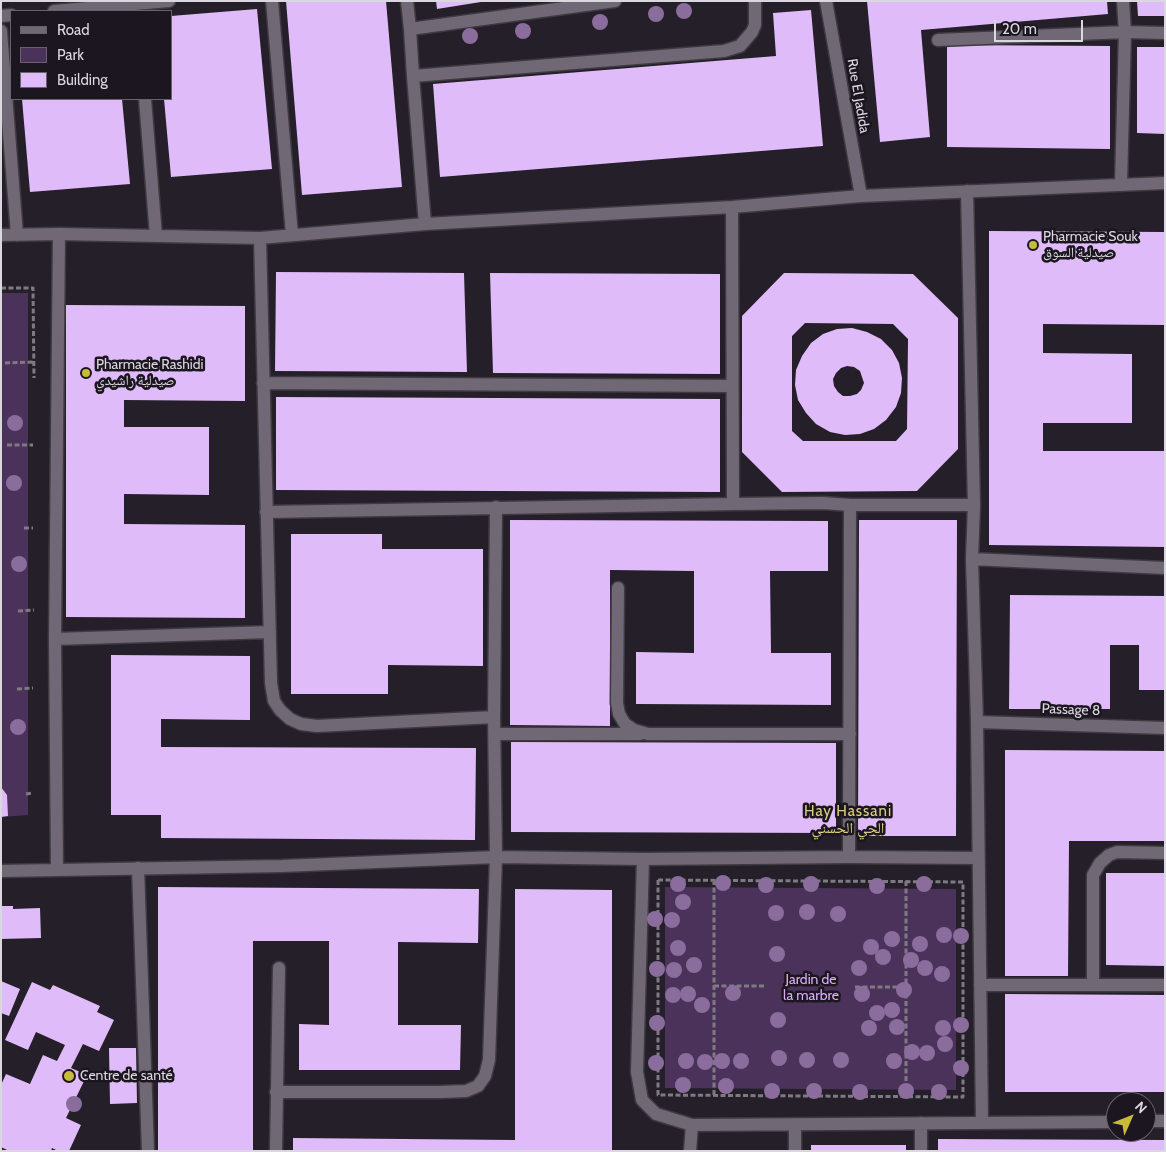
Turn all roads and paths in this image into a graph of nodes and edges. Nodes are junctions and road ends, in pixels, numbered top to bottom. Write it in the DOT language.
graph roads {
  1 [pos="169,1"];
  2 [pos="272,1"];
  3 [pos="407,1"];
  4 [pos="615,1"];
  5 [pos="755,1"];
  6 [pos="826,1"];
  7 [pos="1123,1"];
  8 [pos="558,5"];
  9 [pos="137,6"];
  10 [pos="71,10"];
  11 [pos="410,28"];
  12 [pos="1,31"];
  13 [pos="1125,32"];
  14 [pos="1165,32"];
  15 [pos="938,40"];
  16 [pos="413,76"];
  17 [pos="145,100"];
  18 [pos="1165,182"];
  19 [pos="1121,183"];
  20 [pos="967,191"];
  21 [pos="861,196"];
  22 [pos="732,207"];
  23 [pos="425,224"];
  24 [pos="60,234"];
  25 [pos="1,235"];
  26 [pos="18,235"];
  27 [pos="292,235"];
  28 [pos="156,236"];
  29 [pos="260,238"];
  30 [pos="34,362"];
  31 [pos="5,363"];
  32 [pos="263,383"];
  33 [pos="731,386"];
  34 [pos="7,445"];
  35 [pos="33,445"];
  36 [pos="732,504"];
  37 [pos="850,505"];
  38 [pos="974,505"];
  39 [pos="496,507"];
  40 [pos="266,512"];
  41 [pos="24,528"];
  42 [pos="33,528"];
  43 [pos="972,559"];
  44 [pos="1165,568"];
  45 [pos="618,588"];
  46 [pos="34,610"];
  47 [pos="18,611"];
  48 [pos="270,632"];
  49 [pos="56,639"];
  50 [pos="33,688"];
  51 [pos="17,689"];
  52 [pos="494,717"];
  53 [pos="977,722"];
  54 [pos="1165,728"];
  55 [pos="495,734"];
  56 [pos="648,734"];
  57 [pos="850,734"];
  58 [pos="33,793"];
  59 [pos="26,794"];
  60 [pos="1165,853"];
  61 [pos="496,857"];
  62 [pos="849,857"];
  63 [pos="978,858"];
  64 [pos="643,859"];
  65 [pos="138,868"];
  66 [pos="57,869"];
  67 [pos="1,871"];
  68 [pos="714,880"];
  69 [pos="765,881"];
  70 [pos="855,881"];
  71 [pos="906,881"];
  72 [pos="765,888"];
  73 [pos="855,888"];
  74 [pos="278,968"];
  75 [pos="980,985"];
  76 [pos="1093,985"];
  77 [pos="1165,985"];
  78 [pos="714,986"];
  79 [pos="765,986"];
  80 [pos="855,987"];
  81 [pos="906,987"];
  82 [pos="765,1089"];
  83 [pos="854,1089"];
  84 [pos="276,1092"];
  85 [pos="714,1095"];
  86 [pos="765,1096"];
  87 [pos="855,1096"];
  88 [pos="906,1096"];
  89 [pos="1106,1122"];
  90 [pos="921,1123"];
  91 [pos="982,1123"];
  92 [pos="795,1125"];
  93 [pos="692,1126"];
  94 [pos="148,1151"];
  95 [pos="276,1151"];
  96 [pos="690,1151"];
  97 [pos="795,1151"];
  98 [pos="921,1151"];
  1 -- 9 [label="street"];
  2 -- 27 [label="street"];
  3 -- 11 [label="street"];
  4 -- 8 [label="street"];
  5 -- 16 [label="street"];
  6 -- 21 [label="street, Rue El Jadida"];
  7 -- 13 [label="street"];
  8 -- 11 [label="street"];
  9 -- 10 [label="street"];
  11 -- 16 [label="street"];
  12 -- 26 [label="street"];
  13 -- 14 [label="street"];
  13 -- 15 [label="street"];
  13 -- 19 [label="street"];
  16 -- 23 [label="street"];
  17 -- 28 [label="street"];
  18 -- 19 [label="street"];
  19 -- 20 [label="street"];
  20 -- 21 [label="street"];
  20 -- 38 [label="street"];
  21 -- 22 [label="street"];
  22 -- 23 [label="street"];
  22 -- 33 [label="street"];
  23 -- 27 [label="street"];
  24 -- 26 [label="street"];
  24 -- 28 [label="street"];
  24 -- 49 [label="street"];
  25 -- 26 [label="street"];
  27 -- 29 [label="street"];
  28 -- 29 [label="street"];
  29 -- 32 [label="street"];
  30 -- 31 [label="path"];
  32 -- 33 [label="street"];
  32 -- 40 [label="street"];
  33 -- 36 [label="street"];
  34 -- 35 [label="path"];
  36 -- 37 [label="street"];
  36 -- 39 [label="street"];
  37 -- 38 [label="street"];
  37 -- 57 [label="street"];
  38 -- 43 [label="street"];
  39 -- 40 [label="street"];
  39 -- 52 [label="street"];
  40 -- 48 [label="street"];
  41 -- 42 [label="path"];
  43 -- 44 [label="street"];
  43 -- 53 [label="street"];
  45 -- 56 [label="street"];
  46 -- 47 [label="path"];
  48 -- 49 [label="street"];
  48 -- 52 [label="street"];
  49 -- 66 [label="street"];
  50 -- 51 [label="path"];
  52 -- 55 [label="street"];
  53 -- 54 [label="street, Passage 8"];
  53 -- 63 [label="street"];
  55 -- 56 [label="street"];
  55 -- 61 [label="street"];
  56 -- 57 [label="street"];
  57 -- 62 [label="street"];
  58 -- 59 [label="path"];
  60 -- 76 [label="street"];
  61 -- 64 [label="street"];
  61 -- 65 [label="street"];
  61 -- 84 [label="street"];
  62 -- 63 [label="street"];
  62 -- 64 [label="street"];
  63 -- 75 [label="street"];
  64 -- 93 [label="street"];
  65 -- 66 [label="street"];
  65 -- 94 [label="street"];
  66 -- 67 [label="street"];
  68 -- 69 [label="path"];
  68 -- 78 [label="path"];
  68 -- 85 [label="path"];
  69 -- 70 [label="path"];
  69 -- 72 [label="path"];
  70 -- 71 [label="path"];
  70 -- 73 [label="path"];
  71 -- 81 [label="path"];
  71 -- 88 [label="path"];
  74 -- 84 [label="street"];
  75 -- 76 [label="street"];
  75 -- 91 [label="street"];
  76 -- 77 [label="street"];
  78 -- 79 [label="path"];
  78 -- 85 [label="path"];
  80 -- 81 [label="path"];
  81 -- 88 [label="path"];
  82 -- 86 [label="path"];
  83 -- 87 [label="path"];
  84 -- 95 [label="street"];
  85 -- 86 [label="path"];
  86 -- 87 [label="path"];
  87 -- 88 [label="path"];
  89 -- 91 [label="street"];
  90 -- 91 [label="street"];
  90 -- 92 [label="street"];
  90 -- 98 [label="street"];
  92 -- 93 [label="street"];
  92 -- 97 [label="street"];
  93 -- 96 [label="street"];
}
